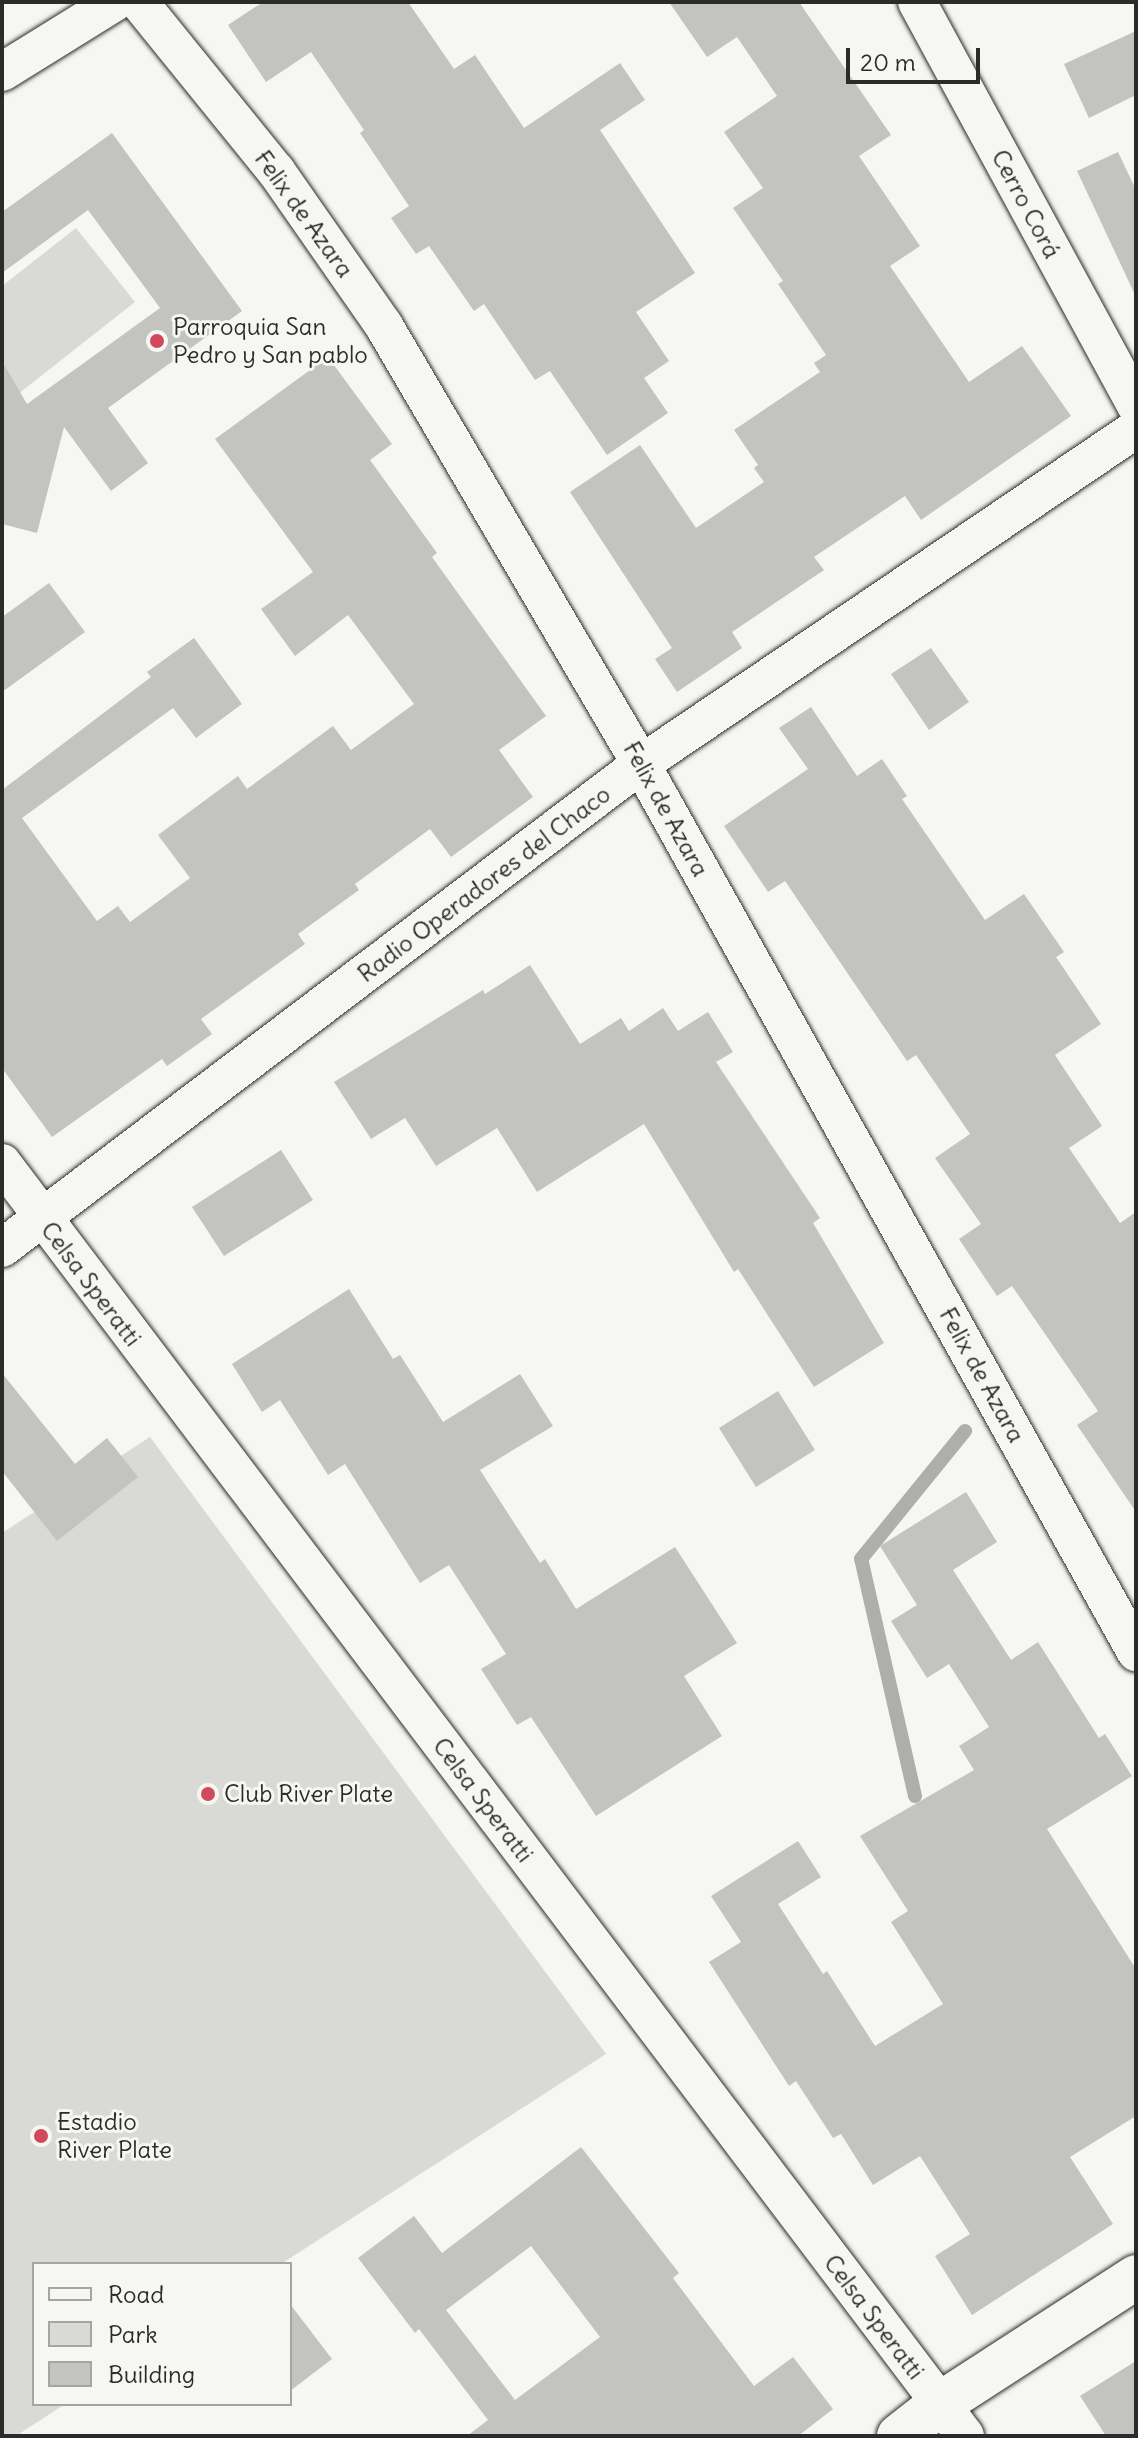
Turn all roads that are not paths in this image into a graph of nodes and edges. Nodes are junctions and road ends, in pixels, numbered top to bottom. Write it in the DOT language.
graph roads {
  1 [pos="115,2"];
  2 [pos="139,2"];
  3 [pos="917,2"];
  4 [pos="2,72"];
  5 [pos="1136,406"];
  6 [pos="1136,429"];
  7 [pos="641,764"];
  8 [pos="2,1163"];
  9 [pos="43,1220"];
  10 [pos="2,1248"];
  11 [pos="1136,1652"];
  12 [pos="1136,2277"];
  13 [pos="952,2420"];
  14 [pos="899,2436"];
  1 -- 4 [label="street"];
  2 -- 7 [label="street, Felix de Azara"];
  3 -- 5 [label="street, Cerro Corá"];
  6 -- 7 [label="street, Radio Operadores del Chaco"];
  7 -- 9 [label="street, Radio Operadores del Chaco"];
  7 -- 11 [label="street, Felix de Azara"];
  8 -- 9 [label="street, Celsa Speratti"];
  9 -- 10 [label="street, Radio Operadores del Chaco"];
  9 -- 13 [label="street, Celsa Speratti"];
  12 -- 13 [label="street"];
  13 -- 14 [label="street"];
}
